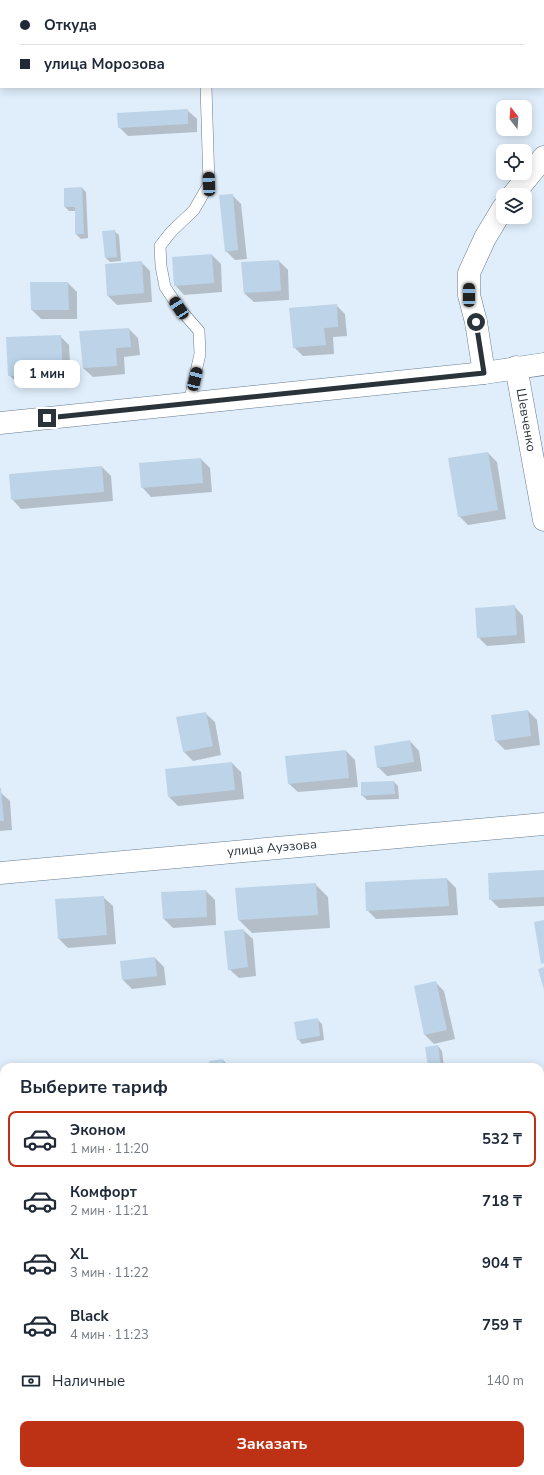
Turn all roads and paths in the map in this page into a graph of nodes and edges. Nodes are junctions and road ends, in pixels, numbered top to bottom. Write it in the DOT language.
graph roads {
  1 [pos="206,88"];
  2 [pos="544,157"];
  3 [pos="519,188"];
  4 [pos="496,220"];
  5 [pos="544,364"];
  6 [pos="516,367"];
  7 [pos="484,373"];
  8 [pos="189,403"];
  9 [pos="0,423"];
  10 [pos="544,520"];
  11 [pos="544,824"];
  12 [pos="0,873"];
  1 -- 8 [label="lane"];
  2 -- 3 [label="street"];
  4 -- 7 [label="street"];
  5 -- 6 [label="street"];
  6 -- 7 [label="street"];
  6 -- 10 [label="street, Шевченко"];
  7 -- 8 [label="street"];
  8 -- 9 [label="street"];
  11 -- 12 [label="street, улица Ауэзова"];
}
